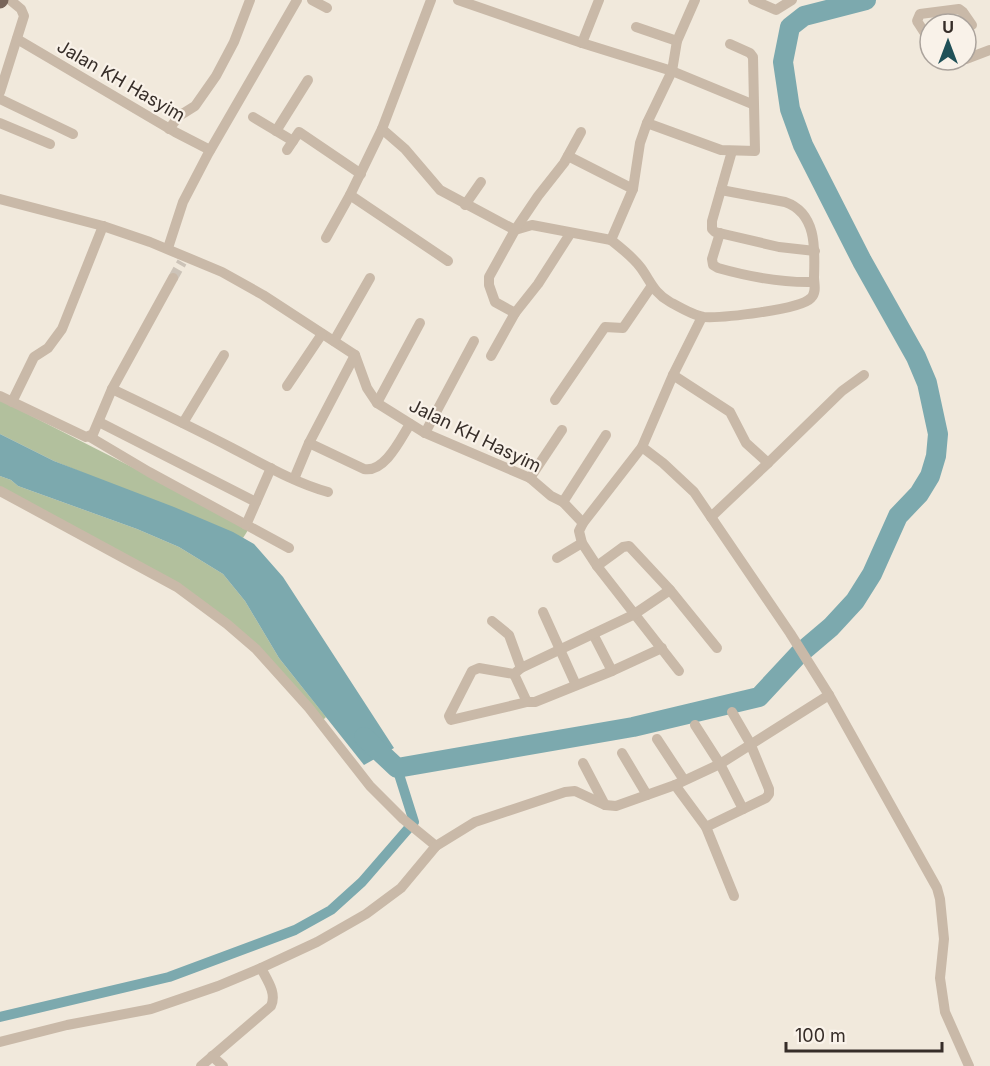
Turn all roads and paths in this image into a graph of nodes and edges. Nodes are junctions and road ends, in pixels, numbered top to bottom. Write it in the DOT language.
graph roads {
  1 [pos="10,0"];
  2 [pos="250,0"];
  3 [pos="297,0"];
  4 [pos="312,0"];
  5 [pos="431,0"];
  6 [pos="458,0"];
  7 [pos="599,0"];
  8 [pos="695,0"];
  9 [pos="753,0"];
  10 [pos="792,0"];
  11 [pos="327,8"];
  12 [pos="935,12"];
  13 [pos="963,12"];
  14 [pos="636,27"];
  15 [pos="17,39"];
  16 [pos="677,41"];
  17 [pos="582,43"];
  18 [pos="730,44"];
  19 [pos="672,71"];
  20 [pos="308,80"];
  21 [pos="0,92"];
  22 [pos="0,99"];
  23 [pos="752,104"];
  24 [pos="253,117"];
  25 [pos="0,123"];
  26 [pos="647,123"];
  27 [pos="169,129"];
  28 [pos="382,129"];
  29 [pos="276,131"];
  30 [pos="581,132"];
  31 [pos="73,134"];
  32 [pos="50,144"];
  33 [pos="210,150"];
  34 [pos="732,151"];
  35 [pos="568,156"];
  36 [pos="361,174"];
  37 [pos="481,182"];
  38 [pos="633,189"];
  39 [pos="720,190"];
  40 [pos="350,195"];
  41 [pos="0,200"];
  42 [pos="465,204"];
  43 [pos="104,226"];
  44 [pos="515,230"];
  45 [pos="720,233"];
  46 [pos="570,234"];
  47 [pos="326,238"];
  48 [pos="611,240"];
  49 [pos="168,248"];
  50 [pos="815,251"];
  51 [pos="448,261"];
  52 [pos="173,278"];
  53 [pos="370,278"];
  54 [pos="814,282"];
  55 [pos="651,287"];
  56 [pos="514,313"];
  57 [pos="702,317"];
  58 [pos="420,324"];
  59 [pos="322,334"];
  60 [pos="334,341"];
  61 [pos="474,341"];
  62 [pos="224,355"];
  63 [pos="355,356"];
  64 [pos="491,356"];
  65 [pos="673,375"];
  66 [pos="864,375"];
  67 [pos="287,386"];
  68 [pos="112,389"];
  69 [pos="0,396"];
  70 [pos="555,400"];
  71 [pos="12,402"];
  72 [pos="377,403"];
  73 [pos="99,422"];
  74 [pos="183,423"];
  75 [pos="410,424"];
  76 [pos="562,430"];
  77 [pos="425,433"];
  78 [pos="606,435"];
  79 [pos="90,436"];
  80 [pos="309,443"];
  81 [pos="642,447"];
  82 [pos="768,463"];
  83 [pos="271,468"];
  84 [pos="530,478"];
  85 [pos="294,479"];
  86 [pos="0,491"];
  87 [pos="328,492"];
  88 [pos="256,502"];
  89 [pos="563,502"];
  90 [pos="711,518"];
  91 [pos="583,523"];
  92 [pos="246,525"];
  93 [pos="582,543"];
  94 [pos="289,548"];
  95 [pos="557,558"];
  96 [pos="597,566"];
  97 [pos="670,590"];
  98 [pos="543,612"];
  99 [pos="633,615"];
  100 [pos="492,621"];
  101 [pos="593,634"];
  102 [pos="662,648"];
  103 [pos="717,648"];
  104 [pos="562,650"];
  105 [pos="518,671"];
  106 [pos="612,671"];
  107 [pos="679,671"];
  108 [pos="576,685"];
  109 [pos="829,695"];
  110 [pos="528,702"];
  111 [pos="732,712"];
  112 [pos="695,725"];
  113 [pos="657,739"];
  114 [pos="750,743"];
  115 [pos="622,753"];
  116 [pos="583,763"];
  117 [pos="720,764"];
  118 [pos="680,783"];
  119 [pos="647,795"];
  120 [pos="605,805"];
  121 [pos="743,809"];
  122 [pos="706,827"];
  123 [pos="436,846"];
  124 [pos="734,897"];
  125 [pos="261,968"];
  126 [pos="0,1042"];
  127 [pos="212,1056"];
  128 [pos="201,1066"];
  129 [pos="223,1066"];
  130 [pos="969,1066"];
  1 -- 15 [label="street"];
  2 -- 27 [label="street"];
  3 -- 33 [label="street"];
  4 -- 11 [label="street"];
  5 -- 28 [label="street"];
  6 -- 17 [label="street"];
  7 -- 17 [label="street"];
  8 -- 16 [label="street"];
  9 -- 10 [label="street"];
  12 -- 13 [label="street"];
  14 -- 16 [label="street"];
  15 -- 21 [label="street"];
  15 -- 27 [label="street, Jalan KH Hasyim"];
  16 -- 19 [label="street"];
  17 -- 19 [label="street"];
  18 -- 23 [label="street"];
  19 -- 23 [label="street"];
  19 -- 26 [label="street"];
  20 -- 29 [label="street"];
  22 -- 31 [label="street"];
  23 -- 34 [label="street"];
  24 -- 29 [label="street"];
  25 -- 32 [label="street"];
  26 -- 34 [label="street"];
  26 -- 38 [label="street"];
  27 -- 33 [label="street, Jalan KH Hasyim"];
  28 -- 36 [label="street"];
  28 -- 42 [label="street"];
  29 -- 36 [label="street"];
  30 -- 35 [label="street"];
  33 -- 49 [label="street"];
  34 -- 39 [label="street"];
  35 -- 38 [label="street"];
  35 -- 44 [label="street"];
  36 -- 40 [label="street"];
  37 -- 42 [label="street"];
  38 -- 48 [label="street"];
  39 -- 45 [label="street"];
  39 -- 50 [label="street"];
  40 -- 47 [label="street"];
  40 -- 51 [label="street"];
  41 -- 43 [label="street"];
  42 -- 44 [label="street"];
  43 -- 49 [label="street"];
  43 -- 71 [label="street"];
  44 -- 46 [label="street"];
  44 -- 56 [label="street"];
  45 -- 50 [label="street"];
  45 -- 54 [label="street"];
  46 -- 48 [label="street"];
  46 -- 56 [label="street"];
  48 -- 55 [label="street"];
  49 -- 59 [label="street"];
  50 -- 54 [label="street"];
  52 -- 68 [label="street"];
  53 -- 60 [label="street"];
  54 -- 57 [label="street"];
  55 -- 57 [label="street"];
  55 -- 70 [label="street"];
  56 -- 64 [label="street"];
  57 -- 65 [label="street"];
  58 -- 72 [label="street"];
  59 -- 60 [label="street"];
  59 -- 67 [label="street"];
  60 -- 63 [label="street"];
  61 -- 77 [label="street"];
  62 -- 74 [label="street"];
  63 -- 72 [label="street, Jalan KH Hasyim"];
  63 -- 80 [label="street"];
  65 -- 81 [label="street"];
  65 -- 82 [label="street"];
  66 -- 82 [label="street"];
  68 -- 73 [label="street"];
  68 -- 74 [label="street"];
  69 -- 71 [label="street"];
  71 -- 79 [label="street"];
  72 -- 75 [label="street, Jalan KH Hasyim"];
  73 -- 79 [label="street"];
  73 -- 88 [label="street"];
  74 -- 83 [label="street"];
  75 -- 77 [label="street, Jalan KH Hasyim"];
  75 -- 80 [label="street"];
  76 -- 84 [label="street"];
  77 -- 84 [label="street, Jalan KH Hasyim"];
  78 -- 89 [label="street"];
  79 -- 92 [label="street"];
  80 -- 85 [label="street"];
  81 -- 90 [label="street"];
  81 -- 91 [label="street"];
  82 -- 90 [label="street"];
  83 -- 85 [label="street"];
  83 -- 88 [label="street"];
  84 -- 89 [label="street, Jalan KH Hasyim"];
  85 -- 87 [label="street"];
  86 -- 123 [label="street"];
  88 -- 92 [label="street"];
  89 -- 91 [label="street, Jalan KH Hasyim"];
  90 -- 109 [label="street"];
  91 -- 93 [label="street"];
  92 -- 94 [label="street"];
  93 -- 95 [label="street"];
  93 -- 96 [label="street"];
  96 -- 97 [label="street"];
  96 -- 99 [label="street"];
  97 -- 99 [label="street"];
  97 -- 103 [label="street"];
  98 -- 104 [label="street"];
  99 -- 101 [label="street"];
  99 -- 102 [label="street"];
  100 -- 105 [label="street"];
  101 -- 104 [label="street"];
  101 -- 106 [label="street"];
  102 -- 106 [label="street"];
  102 -- 107 [label="street"];
  104 -- 105 [label="street"];
  104 -- 108 [label="street"];
  105 -- 110 [label="street"];
  105 -- 110 [label="street"];
  106 -- 108 [label="street"];
  108 -- 110 [label="street"];
  109 -- 114 [label="street"];
  109 -- 130 [label="street"];
  111 -- 114 [label="street"];
  112 -- 117 [label="street"];
  113 -- 118 [label="street"];
  114 -- 117 [label="street"];
  114 -- 121 [label="street"];
  115 -- 119 [label="street"];
  116 -- 120 [label="street"];
  117 -- 118 [label="street"];
  117 -- 121 [label="street"];
  118 -- 119 [label="street"];
  118 -- 122 [label="street"];
  119 -- 120 [label="street"];
  120 -- 123 [label="street"];
  121 -- 122 [label="street"];
  122 -- 124 [label="street"];
  123 -- 125 [label="street"];
  125 -- 126 [label="street"];
  125 -- 127 [label="street"];
  127 -- 128 [label="street"];
  127 -- 129 [label="street"];
}
